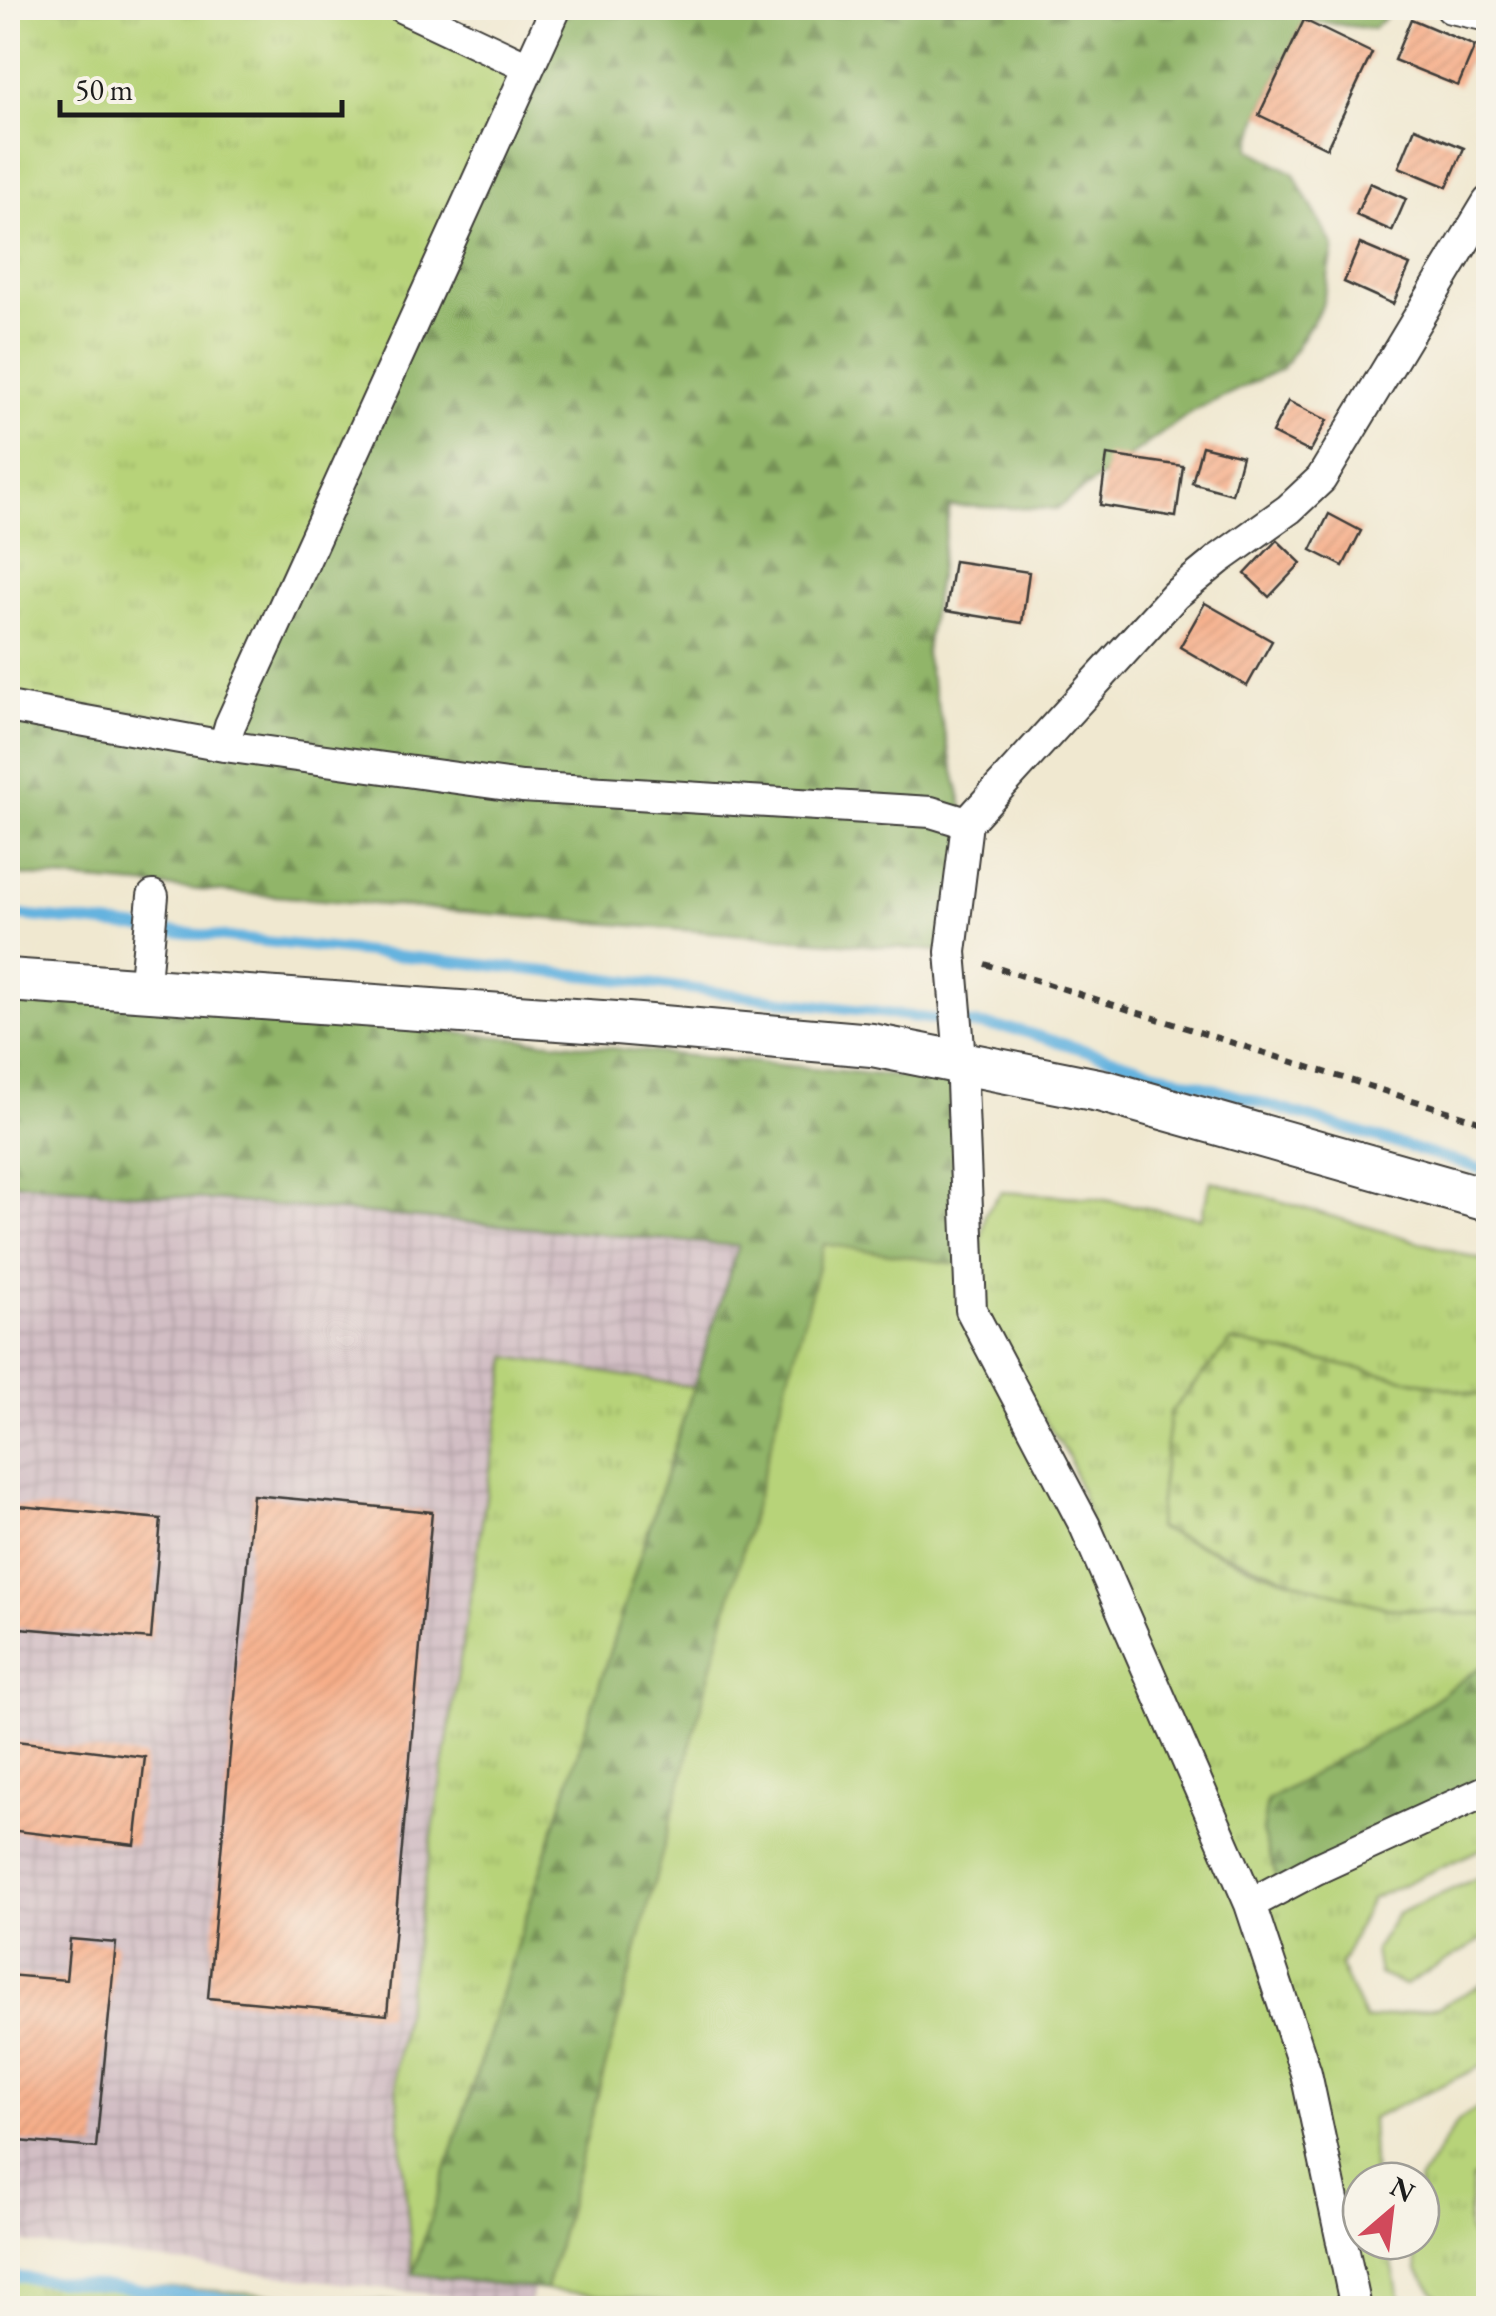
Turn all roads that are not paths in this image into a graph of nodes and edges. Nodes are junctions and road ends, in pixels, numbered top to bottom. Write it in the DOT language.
graph roads {
  1 [pos="403,8"];
  2 [pos="556,8"];
  3 [pos="1451,8"];
  4 [pos="1488,16"];
  5 [pos="528,67"];
  6 [pos="1488,202"];
  7 [pos="8,707"];
  8 [pos="224,746"];
  9 [pos="967,823"];
  10 [pos="153,896"];
  11 [pos="8,980"];
  12 [pos="144,992"];
  13 [pos="960,1063"];
  14 [pos="1488,1200"];
  15 [pos="1488,1790"];
  16 [pos="1250,1904"];
  17 [pos="1356,2308"];
  1 -- 5 [label="street"];
  2 -- 5 [label="street"];
  3 -- 4 [label="street"];
  5 -- 8 [label="street"];
  6 -- 9 [label="street"];
  7 -- 8 [label="street"];
  8 -- 9 [label="street"];
  9 -- 13 [label="street"];
  10 -- 12 [label="street"];
  11 -- 12 [label="street"];
  12 -- 13 [label="street"];
  13 -- 14 [label="street"];
  13 -- 16 [label="street"];
  15 -- 16 [label="street"];
  16 -- 17 [label="street"];
}
